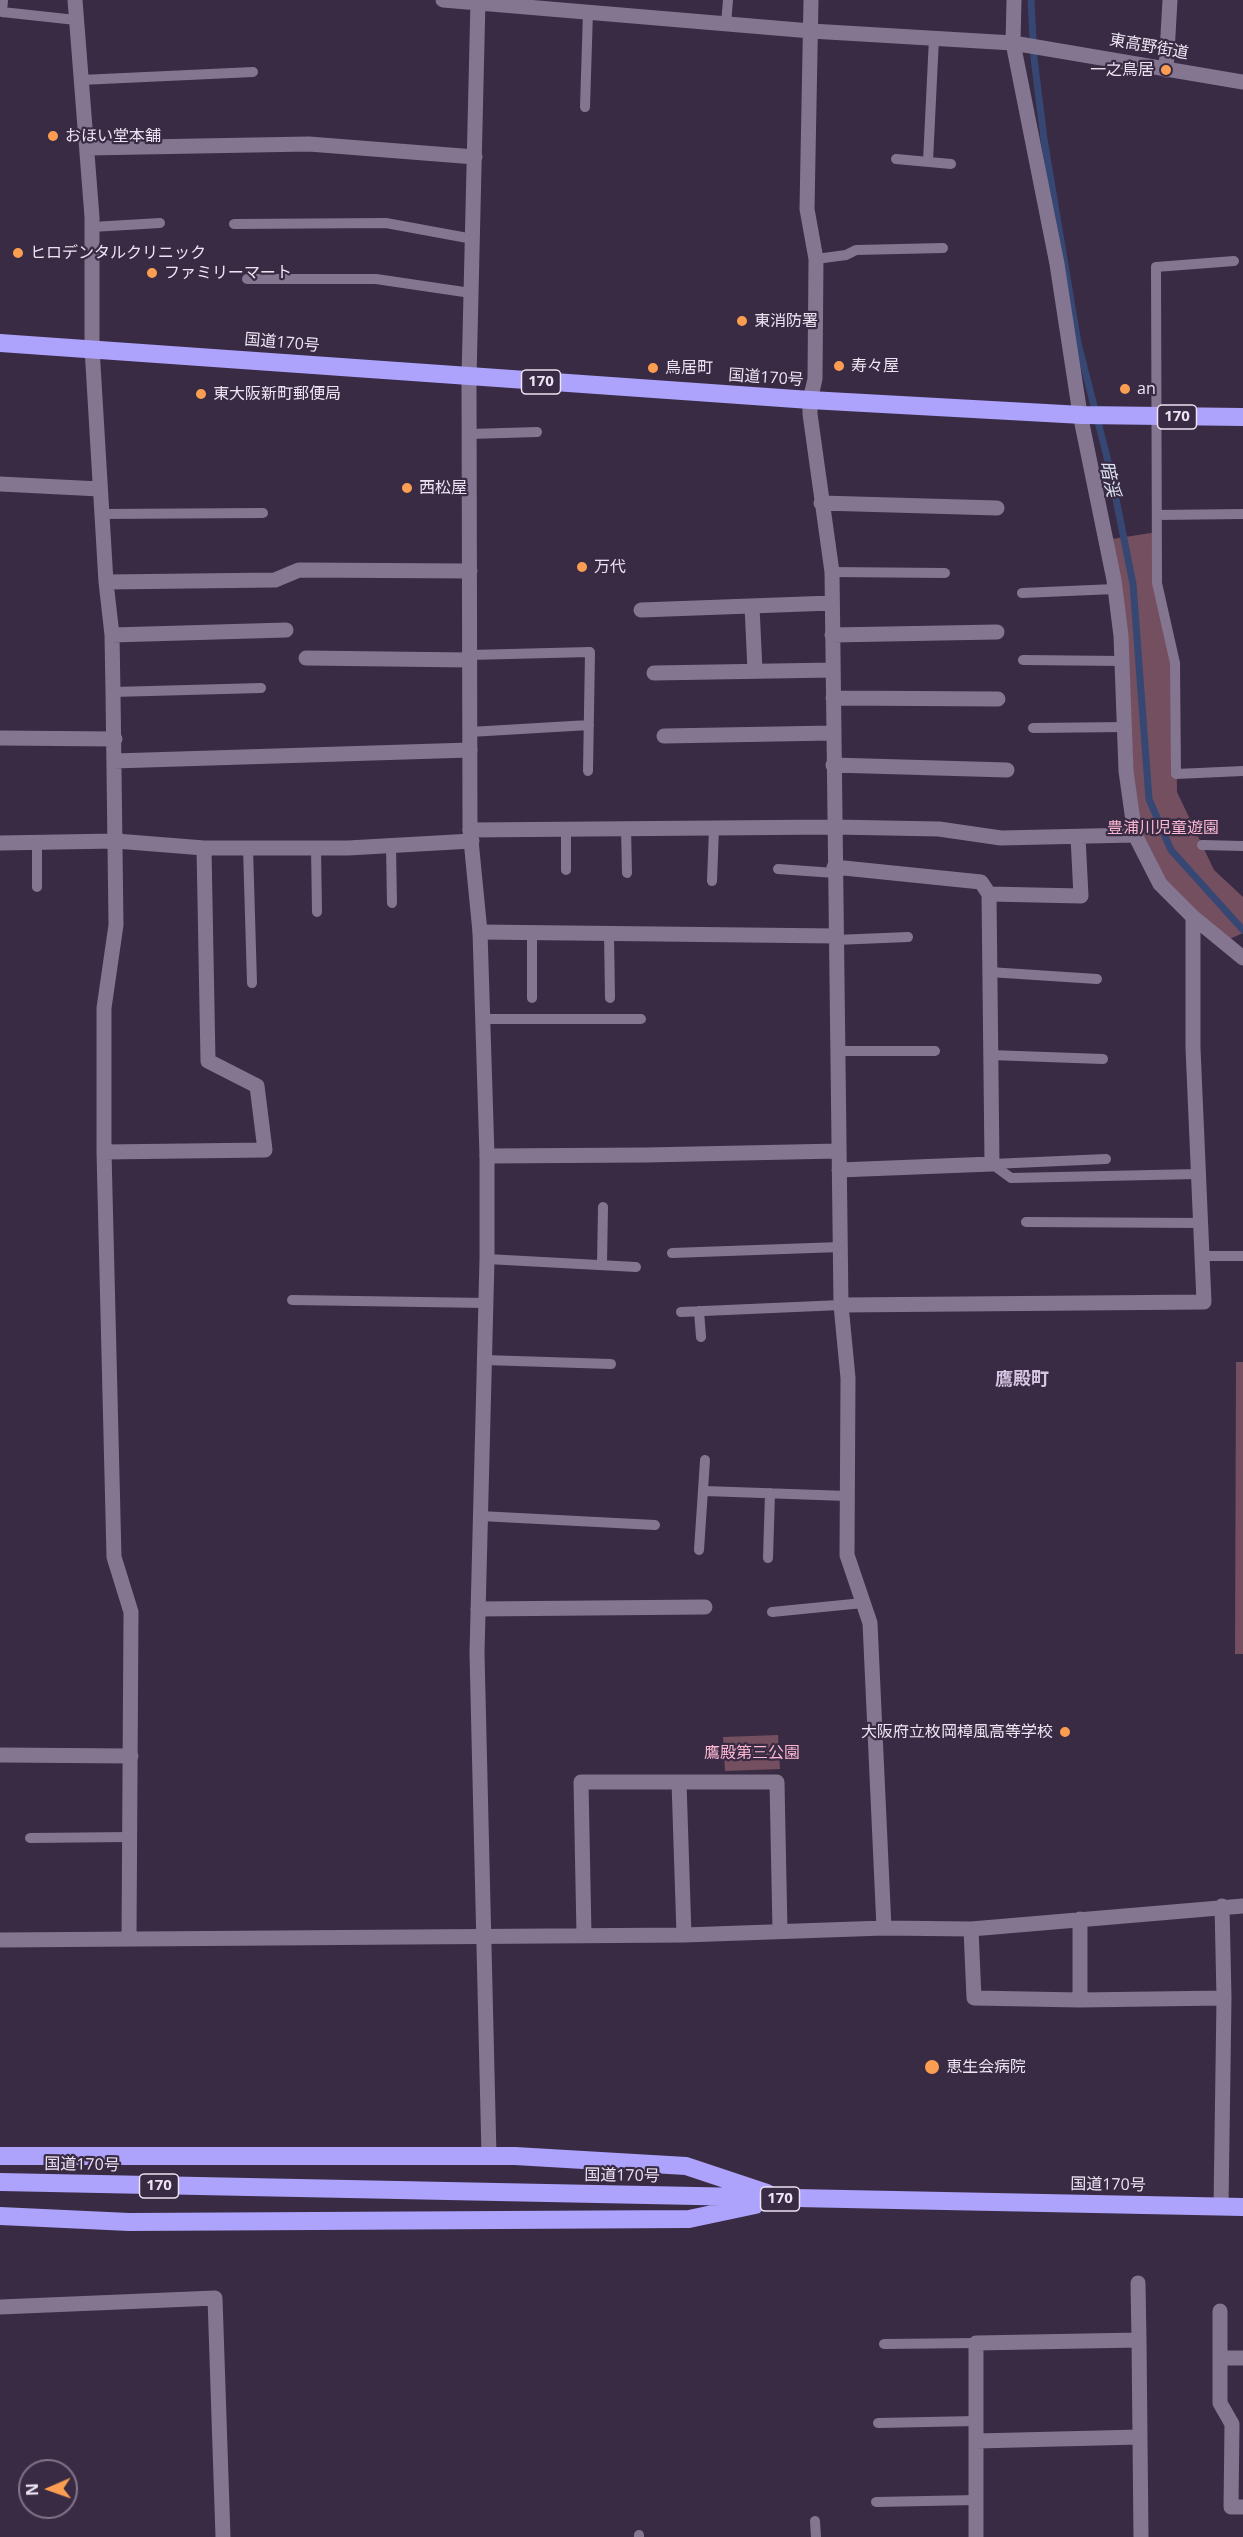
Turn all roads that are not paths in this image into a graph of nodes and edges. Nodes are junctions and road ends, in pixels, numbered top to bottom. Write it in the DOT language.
graph roads {
  1 [pos="3,0"];
  2 [pos="75,0"];
  3 [pos="443,0"];
  4 [pos="728,0"];
  5 [pos="811,0"];
  6 [pos="1014,0"];
  7 [pos="1170,0"];
  8 [pos="478,1"];
  9 [pos="588,12"];
  10 [pos="76,20"];
  11 [pos="726,24"];
  12 [pos="811,31"];
  13 [pos="934,38"];
  14 [pos="1016,43"];
  15 [pos="1167,70"];
  16 [pos="253,72"];
  17 [pos="81,80"];
  18 [pos="1243,81"];
  19 [pos="585,108"];
  20 [pos="87,148"];
  21 [pos="475,157"];
  22 [pos="896,159"];
  23 [pos="928,161"];
  24 [pos="951,164"];
  25 [pos="160,223"];
  26 [pos="234,224"];
  27 [pos="92,227"];
  28 [pos="473,239"];
  29 [pos="943,248"];
  30 [pos="816,259"];
  31 [pos="1234,261"];
  32 [pos="248,279"];
  33 [pos="471,293"];
  34 [pos="0,343"];
  35 [pos="92,348"];
  36 [pos="469,378"];
  37 [pos="810,400"];
  38 [pos="1081,415"];
  39 [pos="1157,417"];
  40 [pos="1243,417"];
  41 [pos="537,432"];
  42 [pos="470,434"];
  43 [pos="0,484"];
  44 [pos="100,489"];
  45 [pos="821,503"];
  46 [pos="997,508"];
  47 [pos="263,513"];
  48 [pos="102,514"];
  49 [pos="1243,514"];
  50 [pos="1157,515"];
  51 [pos="470,571"];
  52 [pos="832,572"];
  53 [pos="945,573"];
  54 [pos="106,582"];
  55 [pos="1115,589"];
  56 [pos="1022,593"];
  57 [pos="832,603"];
  58 [pos="752,606"];
  59 [pos="641,610"];
  60 [pos="285,630"];
  61 [pos="998,632"];
  62 [pos="112,634"];
  63 [pos="832,635"];
  64 [pos="306,658"];
  65 [pos="469,658"];
  66 [pos="1023,660"];
  67 [pos="1122,661"];
  68 [pos="833,670"];
  69 [pos="755,671"];
  70 [pos="654,673"];
  71 [pos="261,688"];
  72 [pos="113,692"];
  73 [pos="833,698"];
  74 [pos="998,699"];
  75 [pos="589,725"];
  76 [pos="1125,727"];
  77 [pos="1032,728"];
  78 [pos="470,732"];
  79 [pos="833,733"];
  80 [pos="664,736"];
  81 [pos="0,738"];
  82 [pos="115,739"];
  83 [pos="470,750"];
  84 [pos="114,761"];
  85 [pos="833,765"];
  86 [pos="1007,770"];
  87 [pos="588,771"];
  88 [pos="1243,771"];
  89 [pos="834,827"];
  90 [pos="626,828"];
  91 [pos="714,828"];
  92 [pos="566,829"];
  93 [pos="1135,835"];
  94 [pos="471,836"];
  95 [pos="1078,837"];
  96 [pos="37,842"];
  97 [pos="116,842"];
  98 [pos="0,843"];
  99 [pos="1202,845"];
  100 [pos="391,846"];
  101 [pos="1243,846"];
  102 [pos="204,848"];
  103 [pos="248,848"];
  104 [pos="316,848"];
  105 [pos="778,869"];
  106 [pos="566,870"];
  107 [pos="834,870"];
  108 [pos="627,873"];
  109 [pos="712,881"];
  110 [pos="36,886"];
  111 [pos="988,894"];
  112 [pos="392,903"];
  113 [pos="317,912"];
  114 [pos="1193,917"];
  115 [pos="480,932"];
  116 [pos="532,933"];
  117 [pos="609,933"];
  118 [pos="908,937"];
  119 [pos="836,938"];
  120 [pos="1243,958"];
  121 [pos="989,972"];
  122 [pos="1096,979"];
  123 [pos="252,983"];
  124 [pos="532,998"];
  125 [pos="610,998"];
  126 [pos="483,1019"];
  127 [pos="641,1019"];
  128 [pos="837,1051"];
  129 [pos="935,1051"];
  130 [pos="990,1055"];
  131 [pos="1103,1059"];
  132 [pos="839,1151"];
  133 [pos="104,1152"];
  134 [pos="487,1156"];
  135 [pos="1106,1159"];
  136 [pos="992,1164"];
  137 [pos="839,1170"];
  138 [pos="1198,1174"];
  139 [pos="603,1207"];
  140 [pos="1026,1222"];
  141 [pos="1200,1223"];
  142 [pos="840,1247"];
  143 [pos="672,1253"];
  144 [pos="1243,1256"];
  145 [pos="1202,1257"];
  146 [pos="487,1259"];
  147 [pos="602,1265"];
  148 [pos="636,1267"];
  149 [pos="292,1300"];
  150 [pos="486,1303"];
  151 [pos="841,1305"];
  152 [pos="681,1311"];
  153 [pos="699,1311"];
  154 [pos="701,1337"];
  155 [pos="484,1360"];
  156 [pos="611,1364"];
  157 [pos="705,1460"];
  158 [pos="705,1491"];
  159 [pos="770,1494"];
  160 [pos="848,1496"];
  161 [pos="480,1516"];
  162 [pos="655,1525"];
  163 [pos="699,1550"];
  164 [pos="768,1557"];
  165 [pos="863,1603"];
  166 [pos="705,1607"];
  167 [pos="478,1609"];
  168 [pos="772,1612"];
  169 [pos="0,1755"];
  170 [pos="131,1756"];
  171 [pos="680,1782"];
  172 [pos="130,1837"];
  173 [pos="30,1838"];
  174 [pos="1222,1906"];
  175 [pos="1243,1906"];
  176 [pos="1080,1919"];
  177 [pos="884,1928"];
  178 [pos="971,1929"];
  179 [pos="780,1931"];
  180 [pos="484,1935"];
  181 [pos="584,1935"];
  182 [pos="684,1935"];
  183 [pos="129,1938"];
  184 [pos="0,1940"];
  185 [pos="1224,1998"];
  186 [pos="1080,2000"];
  187 [pos="0,2156"];
  188 [pos="489,2156"];
  189 [pos="0,2182"];
  190 [pos="786,2199"];
  191 [pos="1221,2207"];
  192 [pos="1243,2207"];
  193 [pos="0,2216"];
  194 [pos="1138,2283"];
  195 [pos="0,2307"];
  196 [pos="1220,2311"];
  197 [pos="1139,2340"];
  198 [pos="976,2343"];
  199 [pos="884,2344"];
  200 [pos="1220,2358"];
  201 [pos="1243,2358"];
  202 [pos="976,2421"];
  203 [pos="878,2423"];
  204 [pos="1140,2437"];
  205 [pos="1237,2438"];
  206 [pos="976,2441"];
  207 [pos="976,2500"];
  208 [pos="876,2502"];
  209 [pos="1243,2507"];
  210 [pos="815,2521"];
  211 [pos="224,2537"];
  212 [pos="816,2537"];
  213 [pos="976,2537"];
  214 [pos="1141,2537"];
  1 -- 10 [label="lane"];
  2 -- 10 [label="street"];
  3 -- 8 [label="street, 東高野街道"];
  4 -- 11 [label="lane"];
  5 -- 12 [label="street"];
  6 -- 14 [label="street"];
  7 -- 15 [label="street"];
  8 -- 9 [label="street, 東高野街道"];
  8 -- 21 [label="street"];
  9 -- 11 [label="street, 東高野街道"];
  9 -- 19 [label="lane"];
  10 -- 17 [label="street"];
  11 -- 12 [label="street, 東高野街道"];
  12 -- 13 [label="street, 東高野街道"];
  12 -- 30 [label="street"];
  13 -- 14 [label="street, 東高野街道"];
  13 -- 23 [label="lane"];
  14 -- 15 [label="street, 東高野街道"];
  14 -- 38 [label="street"];
  15 -- 18 [label="street, 東高野街道"];
  16 -- 17 [label="lane"];
  17 -- 20 [label="street"];
  20 -- 21 [label="street"];
  20 -- 27 [label="street"];
  21 -- 28 [label="street"];
  22 -- 23 [label="lane"];
  23 -- 24 [label="lane"];
  25 -- 27 [label="lane"];
  26 -- 28 [label="lane"];
  27 -- 35 [label="street"];
  28 -- 33 [label="street"];
  29 -- 30 [label="lane"];
  30 -- 37 [label="street"];
  31 -- 39 [label="lane"];
  32 -- 33 [label="lane"];
  33 -- 36 [label="street"];
  34 -- 35 [label="highway, 国道170号 / 170"];
  35 -- 36 [label="highway, 国道170号 / 170"];
  35 -- 44 [label="street"];
  36 -- 37 [label="highway, 国道170号 / 170"];
  36 -- 42 [label="street"];
  37 -- 38 [label="highway, 国道170号 / 170"];
  37 -- 45 [label="street"];
  38 -- 39 [label="highway, 国道170号 / 170"];
  38 -- 55 [label="street"];
  39 -- 40 [label="highway, 国道170号 / 170"];
  39 -- 50 [label="lane"];
  41 -- 42 [label="lane"];
  42 -- 51 [label="street"];
  43 -- 44 [label="street"];
  44 -- 48 [label="street"];
  45 -- 46 [label="street"];
  45 -- 52 [label="street"];
  47 -- 48 [label="lane"];
  48 -- 54 [label="street"];
  49 -- 50 [label="lane"];
  50 -- 88 [label="lane"];
  51 -- 54 [label="street"];
  51 -- 65 [label="street"];
  52 -- 53 [label="lane"];
  52 -- 57 [label="street"];
  54 -- 62 [label="street"];
  55 -- 56 [label="lane"];
  55 -- 67 [label="street"];
  57 -- 58 [label="street"];
  57 -- 63 [label="street"];
  58 -- 59 [label="street"];
  58 -- 69 [label="street"];
  60 -- 62 [label="street"];
  61 -- 63 [label="street"];
  62 -- 72 [label="street"];
  63 -- 68 [label="street"];
  64 -- 65 [label="street"];
  65 -- 75 [label="lane"];
  65 -- 78 [label="street"];
  66 -- 67 [label="lane"];
  67 -- 76 [label="street"];
  68 -- 69 [label="street"];
  68 -- 73 [label="street"];
  69 -- 70 [label="street"];
  71 -- 72 [label="lane"];
  72 -- 82 [label="street"];
  73 -- 74 [label="street"];
  73 -- 79 [label="street"];
  75 -- 78 [label="lane"];
  75 -- 87 [label="lane"];
  76 -- 77 [label="lane"];
  76 -- 93 [label="street"];
  78 -- 83 [label="street"];
  79 -- 80 [label="street"];
  79 -- 85 [label="street"];
  81 -- 82 [label="street"];
  82 -- 84 [label="street"];
  83 -- 84 [label="street"];
  83 -- 94 [label="street"];
  84 -- 97 [label="street"];
  85 -- 86 [label="street"];
  85 -- 89 [label="street"];
  89 -- 91 [label="street"];
  89 -- 95 [label="street"];
  89 -- 107 [label="street"];
  90 -- 91 [label="street"];
  90 -- 92 [label="street"];
  90 -- 108 [label="lane"];
  91 -- 109 [label="lane"];
  92 -- 94 [label="street"];
  92 -- 106 [label="lane"];
  93 -- 95 [label="street"];
  93 -- 114 [label="street"];
  94 -- 100 [label="street"];
  94 -- 115 [label="street"];
  95 -- 111 [label="street"];
  96 -- 97 [label="street"];
  96 -- 98 [label="street"];
  96 -- 110 [label="lane"];
  97 -- 102 [label="street"];
  97 -- 133 [label="street"];
  99 -- 101 [label="lane"];
  100 -- 104 [label="street"];
  100 -- 112 [label="lane"];
  102 -- 103 [label="street"];
  102 -- 133 [label="street"];
  103 -- 104 [label="street"];
  103 -- 123 [label="lane"];
  104 -- 113 [label="lane"];
  105 -- 107 [label="lane"];
  107 -- 111 [label="street"];
  107 -- 119 [label="street"];
  111 -- 121 [label="street"];
  114 -- 120 [label="street"];
  114 -- 138 [label="street"];
  115 -- 116 [label="street"];
  115 -- 126 [label="street"];
  116 -- 117 [label="street"];
  116 -- 124 [label="lane"];
  117 -- 119 [label="street"];
  117 -- 125 [label="lane"];
  118 -- 119 [label="lane"];
  119 -- 128 [label="street"];
  121 -- 122 [label="lane"];
  121 -- 130 [label="street"];
  126 -- 127 [label="lane"];
  126 -- 134 [label="street"];
  128 -- 129 [label="lane"];
  128 -- 132 [label="street"];
  130 -- 131 [label="lane"];
  130 -- 136 [label="street"];
  132 -- 134 [label="street"];
  132 -- 137 [label="street"];
  133 -- 170 [label="street"];
  134 -- 146 [label="street"];
  135 -- 136 [label="lane"];
  136 -- 137 [label="street"];
  136 -- 138 [label="lane"];
  137 -- 142 [label="street"];
  138 -- 141 [label="street"];
  139 -- 147 [label="lane"];
  140 -- 141 [label="lane"];
  141 -- 145 [label="street"];
  142 -- 143 [label="lane"];
  142 -- 151 [label="street"];
  144 -- 145 [label="lane"];
  145 -- 151 [label="street"];
  146 -- 147 [label="lane"];
  146 -- 150 [label="street"];
  147 -- 148 [label="lane"];
  149 -- 150 [label="lane"];
  150 -- 155 [label="street"];
  151 -- 153 [label="lane"];
  151 -- 160 [label="street"];
  152 -- 153 [label="lane"];
  153 -- 154 [label="lane"];
  155 -- 156 [label="lane"];
  155 -- 161 [label="street"];
  157 -- 158 [label="lane"];
  158 -- 159 [label="lane"];
  158 -- 163 [label="lane"];
  159 -- 160 [label="lane"];
  159 -- 164 [label="lane"];
  160 -- 165 [label="street"];
  161 -- 162 [label="lane"];
  161 -- 167 [label="street"];
  165 -- 168 [label="lane"];
  165 -- 177 [label="street"];
  166 -- 167 [label="street"];
  167 -- 180 [label="street"];
  169 -- 170 [label="street"];
  170 -- 172 [label="street"];
  171 -- 179 [label="street"];
  171 -- 181 [label="street"];
  171 -- 182 [label="street"];
  172 -- 173 [label="lane"];
  172 -- 183 [label="street"];
  174 -- 175 [label="street"];
  174 -- 176 [label="street"];
  174 -- 185 [label="street"];
  176 -- 178 [label="street"];
  176 -- 186 [label="street"];
  177 -- 178 [label="street"];
  177 -- 179 [label="street"];
  178 -- 186 [label="street"];
  179 -- 182 [label="street"];
  180 -- 181 [label="street"];
  180 -- 183 [label="street"];
  180 -- 188 [label="street"];
  181 -- 182 [label="street"];
  183 -- 184 [label="street"];
  185 -- 186 [label="street"];
  185 -- 191 [label="street"];
  187 -- 188 [label="highway, 170"];
  188 -- 190 [label="highway, 170"];
  189 -- 190 [label="highway, 国道170号 / 170"];
  190 -- 191 [label="highway, 国道170号 / 170"];
  190 -- 193 [label="highway, 170"];
  191 -- 192 [label="highway, 国道170号 / 170"];
  194 -- 197 [label="street"];
  195 -- 211 [label="street"];
  196 -- 200 [label="street"];
  197 -- 198 [label="street"];
  197 -- 204 [label="street"];
  198 -- 199 [label="lane"];
  198 -- 202 [label="street"];
  200 -- 201 [label="street"];
  200 -- 205 [label="street"];
  202 -- 203 [label="lane"];
  202 -- 206 [label="street"];
  204 -- 206 [label="street"];
  204 -- 214 [label="street"];
  205 -- 209 [label="street"];
  206 -- 207 [label="street"];
  207 -- 208 [label="lane"];
  207 -- 213 [label="street"];
  210 -- 212 [label="lane"];
}
